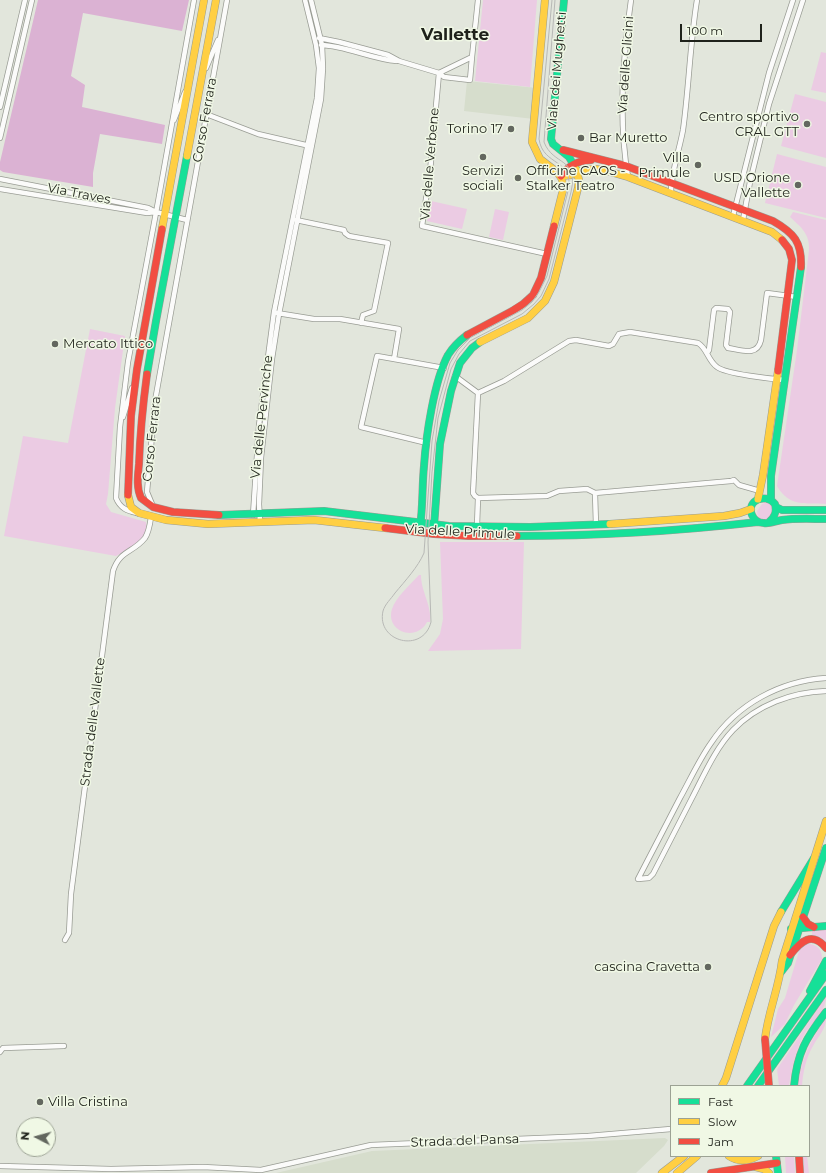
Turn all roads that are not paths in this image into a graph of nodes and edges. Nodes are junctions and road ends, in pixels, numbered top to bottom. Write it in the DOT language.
graph roads {
  1 [pos="25,0"];
  2 [pos="32,0"];
  3 [pos="194,0"];
  4 [pos="204,0"];
  5 [pos="216,0"];
  6 [pos="227,0"];
  7 [pos="305,0"];
  8 [pos="311,0"];
  9 [pos="478,0"];
  10 [pos="545,0"];
  11 [pos="564,0"];
  12 [pos="631,0"];
  13 [pos="697,0"];
  14 [pos="793,0"];
  15 [pos="803,0"];
  16 [pos="221,34"];
  17 [pos="315,38"];
  18 [pos="321,38"];
  19 [pos="316,45"];
  20 [pos="322,45"];
  21 [pos="776,53"];
  22 [pos="784,56"];
  23 [pos="472,57"];
  24 [pos="399,61"];
  25 [pos="439,73"];
  26 [pos="202,79"];
  27 [pos="189,85"];
  28 [pos="761,102"];
  29 [pos="769,104"];
  30 [pos="0,107"];
  31 [pos="206,114"];
  32 [pos="314,126"];
  33 [pos="171,128"];
  34 [pos="0,138"];
  35 [pos="310,146"];
  36 [pos="557,148"];
  37 [pos="749,150"];
  38 [pos="757,152"];
  39 [pos="595,159"];
  40 [pos="573,163"];
  41 [pos="626,166"];
  42 [pos="578,173"];
  43 [pos="561,176"];
  44 [pos="628,177"];
  45 [pos="0,180"];
  46 [pos="671,182"];
  47 [pos="0,189"];
  48 [pos="671,193"];
  49 [pos="735,207"];
  50 [pos="745,211"];
  51 [pos="156,212"];
  52 [pos="164,214"];
  53 [pos="733,216"];
  54 [pos="176,217"];
  55 [pos="187,220"];
  56 [pos="295,220"];
  57 [pos="743,220"];
  58 [pos="547,254"];
  59 [pos="788,296"];
  60 [pos="797,297"];
  61 [pos="276,313"];
  62 [pos="361,323"];
  63 [pos="707,353"];
  64 [pos="394,359"];
  65 [pos="444,368"];
  66 [pos="137,369"];
  67 [pos="455,376"];
  68 [pos="777,380"];
  69 [pos="785,380"];
  70 [pos="478,394"];
  71 [pos="120,427"];
  72 [pos="427,443"];
  73 [pos="760,491"];
  74 [pos="595,492"];
  75 [pos="478,498"];
  76 [pos="758,499"];
  77 [pos="771,500"];
  78 [pos="152,506"];
  79 [pos="776,507"];
  80 [pos="751,509"];
  81 [pos="826,510"];
  82 [pos="139,513"];
  83 [pos="256,513"];
  84 [pos="150,517"];
  85 [pos="826,519"];
  86 [pos="257,522"];
  87 [pos="758,522"];
  88 [pos="770,522"];
  89 [pos="421,523"];
  90 [pos="434,524"];
  91 [pos="596,525"];
  92 [pos="477,526"];
  93 [pos="419,532"];
  94 [pos="434,534"];
  95 [pos="596,534"];
  96 [pos="826,678"];
  97 [pos="826,690"];
  98 [pos="826,822"];
  99 [pos="826,848"];
  100 [pos="807,875"];
  101 [pos="815,881"];
  102 [pos="803,917"];
  103 [pos="826,926"];
  104 [pos="815,927"];
  105 [pos="799,929"];
  106 [pos="792,930"];
  107 [pos="65,940"];
  108 [pos="826,948"];
  109 [pos="790,955"];
  110 [pos="826,961"];
  111 [pos="781,972"];
  112 [pos="826,974"];
  113 [pos="826,990"];
  114 [pos="806,1003"];
  115 [pos="826,1013"];
  116 [pos="64,1046"];
  117 [pos="0,1052"];
  118 [pos="722,1085"];
  119 [pos="748,1085"];
  120 [pos="759,1085"];
  121 [pos="769,1085"];
  122 [pos="794,1085"];
  123 [pos="670,1129"];
  124 [pos="675,1157"];
  125 [pos="683,1157"];
  126 [pos="696,1157"];
  127 [pos="730,1157"];
  128 [pos="756,1157"];
  129 [pos="799,1157"];
  130 [pos="777,1160"];
  131 [pos="0,1166"];
  132 [pos="750,1166"];
  133 [pos="261,1172"];
  134 [pos="662,1173"];
  135 [pos="677,1173"];
  136 [pos="711,1173"];
  137 [pos="770,1173"];
  138 [pos="778,1173"];
  139 [pos="800,1173"];
  1 -- 30 [label="street"];
  2 -- 34 [label="street"];
  3 -- 33 [label="street, Corso Ferrara"];
  4 -- 27 [label="main road, Corso Ferrara"];
  5 -- 26 [label="main road, Corso Ferrara"];
  6 -- 16 [label="street, Corso Ferrara"];
  7 -- 17 [label="street, Via delle Pervinche"];
  8 -- 18 [label="street, Via delle Pervinche"];
  9 -- 23 [label="street"];
  10 -- 43 [label="main road, Viale dei Mughetti"];
  11 -- 36 [label="main road, Viale dei Mughetti"];
  12 -- 41 [label="street, Via delle Glicini"];
  13 -- 46 [label="street"];
  14 -- 21 [label="street"];
  15 -- 22 [label="street"];
  16 -- 26 [label="street, Corso Ferrara"];
  16 -- 31 [label="street, Corso Ferrara"];
  17 -- 18 [label="street"];
  17 -- 19 [label="street, Via delle Pervinche"];
  18 -- 20 [label="street, Via delle Pervinche"];
  18 -- 24 [label="street"];
  19 -- 20 [label="street"];
  19 -- 32 [label="street, Via delle Pervinche"];
  20 -- 24 [label="street"];
  20 -- 32 [label="street, Via delle Pervinche"];
  21 -- 22 [label="street"];
  21 -- 28 [label="street"];
  22 -- 29 [label="street"];
  23 -- 25 [label="street"];
  23 -- 25 [label="street"];
  24 -- 25 [label="street"];
  25 -- 58 [label="street, Via delle Verbene"];
  26 -- 54 [label="main road, Corso Ferrara"];
  27 -- 33 [label="street, Corso Ferrara"];
  27 -- 52 [label="main road, Corso Ferrara"];
  28 -- 29 [label="street"];
  28 -- 37 [label="street"];
  29 -- 38 [label="street"];
  31 -- 35 [label="street"];
  31 -- 55 [label="street, Corso Ferrara"];
  32 -- 35 [label="street, Via delle Pervinche"];
  33 -- 51 [label="street, Corso Ferrara"];
  35 -- 56 [label="street, Via delle Pervinche"];
  36 -- 39 [label="main road"];
  36 -- 40 [label="main road, Viale dei Mughetti"];
  37 -- 38 [label="street"];
  37 -- 49 [label="street"];
  38 -- 50 [label="street"];
  39 -- 40 [label="main road"];
  39 -- 41 [label="main road"];
  40 -- 42 [label="main road, Viale dei Mughetti"];
  40 -- 43 [label="main road"];
  41 -- 44 [label="street, Via delle Glicini"];
  41 -- 46 [label="main road"];
  42 -- 43 [label="main road"];
  42 -- 44 [label="main road"];
  42 -- 67 [label="main road"];
  43 -- 58 [label="main road"];
  44 -- 48 [label="main road"];
  45 -- 51 [label="street, Via Traves"];
  46 -- 48 [label="street"];
  46 -- 49 [label="main road"];
  47 -- 51 [label="street, Via Traves"];
  48 -- 53 [label="main road"];
  49 -- 50 [label="main road"];
  49 -- 53 [label="street"];
  50 -- 57 [label="street"];
  50 -- 60 [label="main road"];
  51 -- 52 [label="street, Via Traves"];
  51 -- 71 [label="street, Corso Ferrara"];
  52 -- 54 [label="street, Via Traves"];
  52 -- 66 [label="main road, Corso Ferrara"];
  53 -- 57 [label="main road"];
  54 -- 55 [label="street, Via Traves"];
  54 -- 78 [label="main road, Corso Ferrara"];
  55 -- 78 [label="street, Corso Ferrara"];
  56 -- 61 [label="street, Via delle Pervinche"];
  56 -- 62 [label="street"];
  57 -- 59 [label="main road"];
  58 -- 65 [label="main road"];
  59 -- 60 [label="street"];
  59 -- 63 [label="street"];
  59 -- 68 [label="main road"];
  60 -- 69 [label="main road"];
  61 -- 62 [label="street"];
  61 -- 83 [label="street, Via delle Pervinche"];
  62 -- 64 [label="street"];
  63 -- 68 [label="street"];
  63 -- 70 [label="street"];
  64 -- 65 [label="street"];
  64 -- 72 [label="street"];
  65 -- 72 [label="main road"];
  66 -- 71 [label="street, Corso Ferrara"];
  66 -- 82 [label="main road, Corso Ferrara"];
  67 -- 70 [label="street"];
  67 -- 90 [label="main road"];
  68 -- 69 [label="street"];
  68 -- 73 [label="main road"];
  69 -- 77 [label="main road"];
  70 -- 75 [label="street, Via delle Primule"];
  71 -- 82 [label="street, Corso Ferrara"];
  72 -- 89 [label="main road"];
  73 -- 74 [label="street"];
  73 -- 76 [label="main road"];
  74 -- 75 [label="street"];
  74 -- 91 [label="street"];
  75 -- 92 [label="street, Via delle Primule"];
  76 -- 77 [label="main road"];
  76 -- 80 [label="main road"];
  77 -- 79 [label="main road"];
  78 -- 83 [label="main road, Via delle Primule"];
  79 -- 81 [label="main road"];
  79 -- 88 [label="main road"];
  80 -- 87 [label="main road"];
  80 -- 91 [label="main road, Via delle Primule"];
  82 -- 84 [label="main road, Via delle Primule"];
  83 -- 86 [label="street, Via delle Pervinche"];
  83 -- 89 [label="main road, Via delle Primule"];
  84 -- 86 [label="main road, Via delle Primule"];
  84 -- 107 [label="street, Strada delle Vallette"];
  85 -- 88 [label="main road"];
  86 -- 93 [label="main road, Via delle Primule"];
  87 -- 88 [label="main road"];
  87 -- 95 [label="main road, Via delle Primule"];
  89 -- 90 [label="main road, Via delle Primule"];
  89 -- 93 [label="main road"];
  90 -- 92 [label="main road, Via delle Primule"];
  90 -- 94 [label="main road"];
  91 -- 92 [label="main road, Via delle Primule"];
  91 -- 95 [label="main road"];
  93 -- 94 [label="main road, Via delle Primule"];
  94 -- 95 [label="main road, Via delle Primule"];
  96 -- 97 [label="street"];
  98 -- 100 [label="main road"];
  99 -- 101 [label="main road"];
  100 -- 101 [label="main road"];
  100 -- 106 [label="main road"];
  100 -- 118 [label="main road"];
  101 -- 102 [label="main road"];
  102 -- 104 [label="main road"];
  102 -- 105 [label="main road"];
  103 -- 104 [label="main road"];
  104 -- 105 [label="main road"];
  105 -- 106 [label="main road"];
  105 -- 109 [label="main road"];
  106 -- 111 [label="main road"];
  108 -- 109 [label="main road"];
  109 -- 111 [label="main road"];
  110 -- 114 [label="main road"];
  111 -- 121 [label="main road, bridge"];
  112 -- 114 [label="main road"];
  113 -- 120 [label="main road"];
  114 -- 119 [label="main road"];
  115 -- 122 [label="main road"];
  116 -- 117 [label="street"];
  123 -- 133 [label="street, Strada del Pansa"];
  124 -- 134 [label="main road"];
  125 -- 134 [label="main road"];
  126 -- 135 [label="main road"];
  127 -- 128 [label="main road"];
  129 -- 139 [label="main road"];
  130 -- 132 [label="main road"];
  130 -- 138 [label="main road"];
  131 -- 133 [label="street, Strada del Pansa"];
  132 -- 136 [label="main road"];
  132 -- 137 [label="main road"];
}
